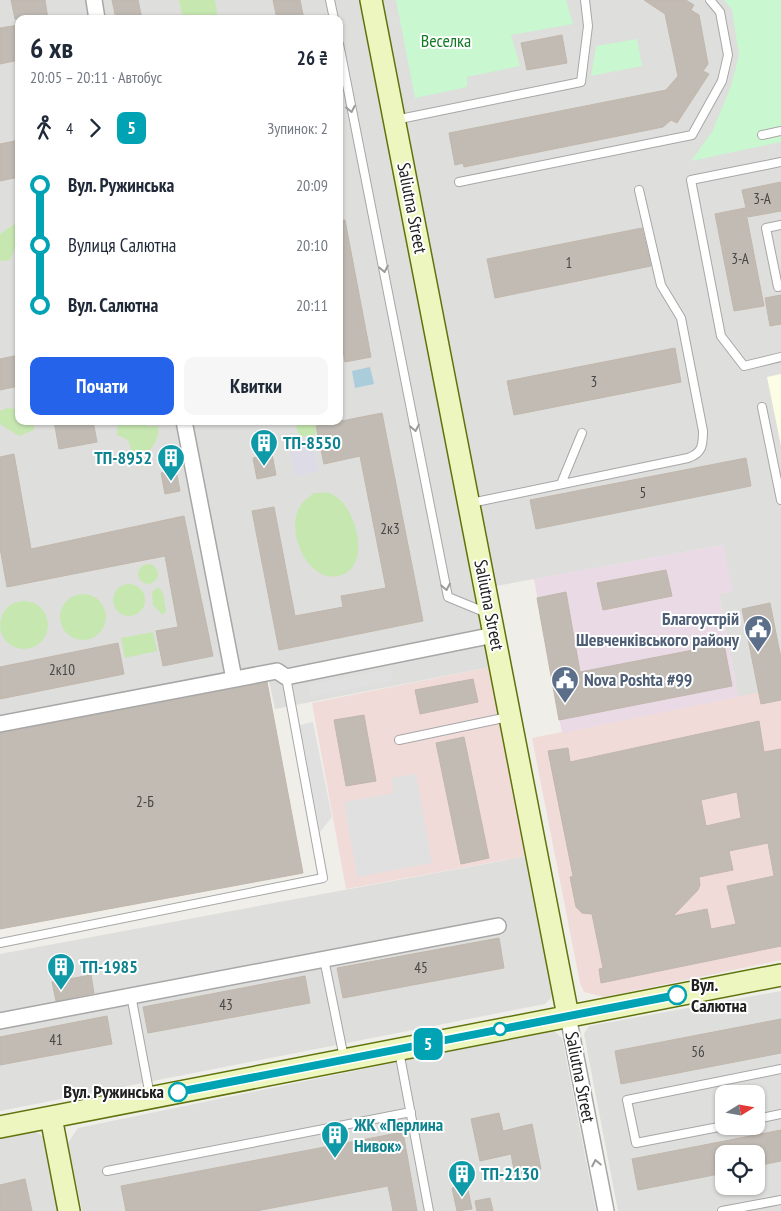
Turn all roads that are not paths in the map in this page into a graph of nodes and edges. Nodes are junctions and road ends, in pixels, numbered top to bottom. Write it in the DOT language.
graph roads {
  1 [pos="94,0"];
  2 [pos="330,0"];
  3 [pos="371,0"];
  4 [pos="584,0"];
  5 [pos="710,0"];
  6 [pos="97,15"];
  7 [pos="333,15"];
  8 [pos="343,64"];
  9 [pos="395,120"];
  10 [pos="781,131"];
  11 [pos="762,135"];
  12 [pos="781,162"];
  13 [pos="459,182"];
  14 [pos="639,190"];
  15 [pos="781,225"];
  16 [pos="781,286"];
  17 [pos="781,357"];
  18 [pos="762,407"];
  19 [pos="185,425"];
  20 [pos="582,433"];
  21 [pos="561,484"];
  22 [pos="781,500"];
  23 [pos="469,503"];
  24 [pos="490,614"];
  25 [pos="494,635"];
  26 [pos="286,677"];
  27 [pos="234,679"];
  28 [pos="510,716"];
  29 [pos="0,724"];
  30 [pos="399,740"];
  31 [pos="498,926"];
  32 [pos="0,943"];
  33 [pos="324,959"];
  34 [pos="781,975"];
  35 [pos="131,996"];
  36 [pos="568,1016"];
  37 [pos="0,1022"];
  38 [pos="399,1049"];
  39 [pos="344,1060"];
  40 [pos="781,1069"];
  41 [pos="150,1098"];
  42 [pos="411,1112"];
  43 [pos="781,1114"];
  44 [pos="51,1117"];
  45 [pos="765,1117"];
  46 [pos="0,1127"];
  47 [pos="715,1128"];
  48 [pos="107,1170"];
  49 [pos="781,1200"];
  50 [pos="69,1211"];
  51 [pos="429,1211"];
  52 [pos="606,1211"];
  53 [pos="722,1211"];
  1 -- 6 [label="street"];
  2 -- 7 [label="lane"];
  3 -- 9 [label="street, Saliutna Street"];
  4 -- 9 [label="lane"];
  5 -- 13 [label="lane"];
  8 -- 24 [label="lane, one-way"];
  9 -- 23 [label="street, Saliutna Street"];
  10 -- 11 [label="lane"];
  12 -- 17 [label="lane"];
  14 -- 21 [label="lane"];
  15 -- 16 [label="lane"];
  18 -- 22 [label="lane"];
  19 -- 27 [label="street"];
  20 -- 21 [label="lane"];
  21 -- 23 [label="lane"];
  23 -- 24 [label="street, Saliutna Street"];
  24 -- 25 [label="street, Saliutna Street"];
  25 -- 26 [label="street"];
  25 -- 28 [label="street, Saliutna Street"];
  26 -- 27 [label="street"];
  26 -- 32 [label="lane"];
  27 -- 29 [label="street"];
  28 -- 30 [label="lane"];
  28 -- 36 [label="street, Saliutna Street"];
  31 -- 33 [label="street"];
  33 -- 35 [label="street"];
  33 -- 39 [label="lane"];
  34 -- 36 [label="street"];
  35 -- 37 [label="street"];
  35 -- 41 [label="lane"];
  36 -- 38 [label="street"];
  52 -- 36 [label="street, Saliutna Street, one-way"];
  38 -- 39 [label="street"];
  38 -- 42 [label="lane"];
  39 -- 41 [label="street"];
  40 -- 47 [label="lane"];
  41 -- 44 [label="street"];
  42 -- 48 [label="lane"];
  42 -- 51 [label="lane"];
  43 -- 45 [label="lane"];
  44 -- 46 [label="street"];
  44 -- 50 [label="street"];
  49 -- 53 [label="lane"];
}
